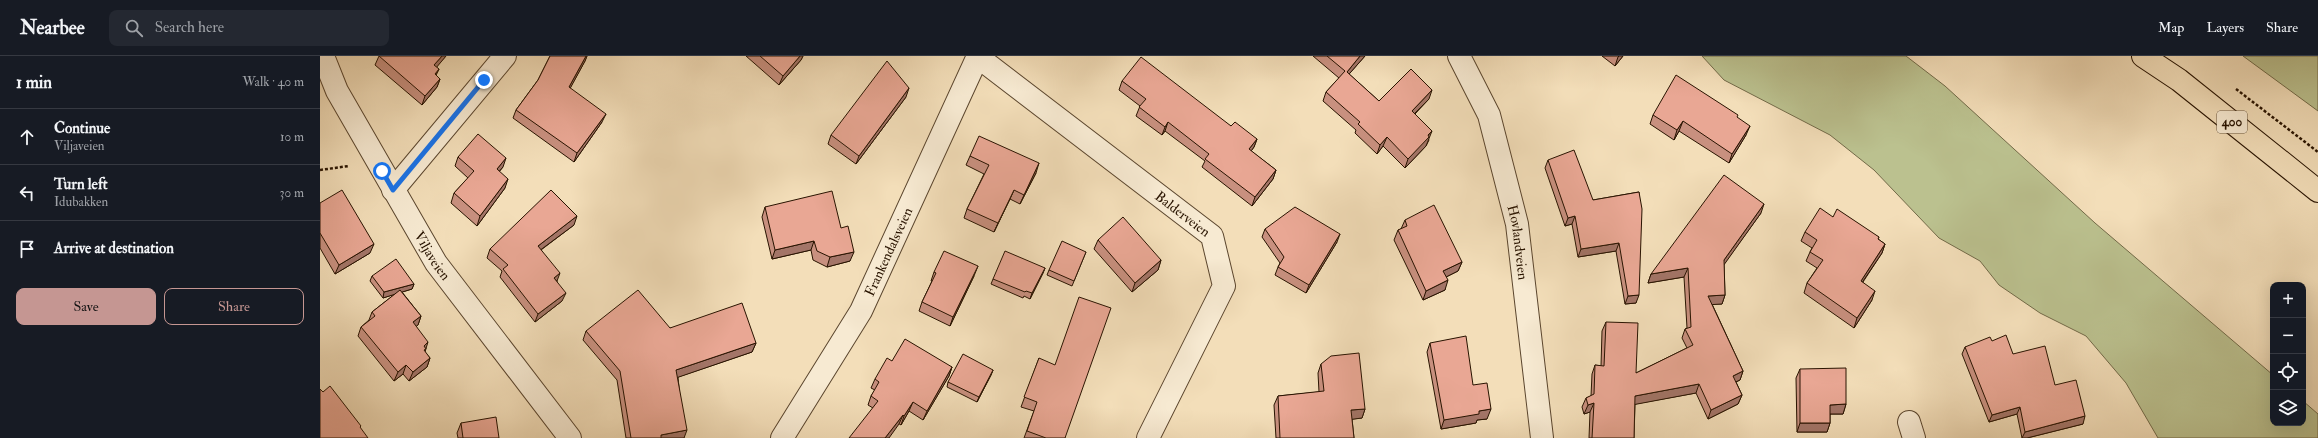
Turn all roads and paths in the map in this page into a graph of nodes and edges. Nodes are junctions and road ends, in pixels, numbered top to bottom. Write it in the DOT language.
graph roads {
  1 [pos="323,56"];
  2 [pos="505,56"];
  3 [pos="978,56"];
  4 [pos="1459,56"];
  5 [pos="2143,56"];
  6 [pos="2235,88"];
  7 [pos="2318,152"];
  8 [pos="393,190"];
  9 [pos="2318,191"];
  10 [pos="570,438"];
  11 [pos="782,438"];
  12 [pos="1148,438"];
  13 [pos="1542,438"];
  1 -- 8 [label="street, Viljaveien"];
  2 -- 8 [label="street"];
  3 -- 11 [label="street, Frankendalsveien"];
  3 -- 12 [label="street, Balderveien"];
  4 -- 13 [label="street, Hovlandveien"];
  5 -- 9 [label="highway, 400"];
  6 -- 7 [label="path"];
  8 -- 10 [label="street, Viljaveien"];
}
